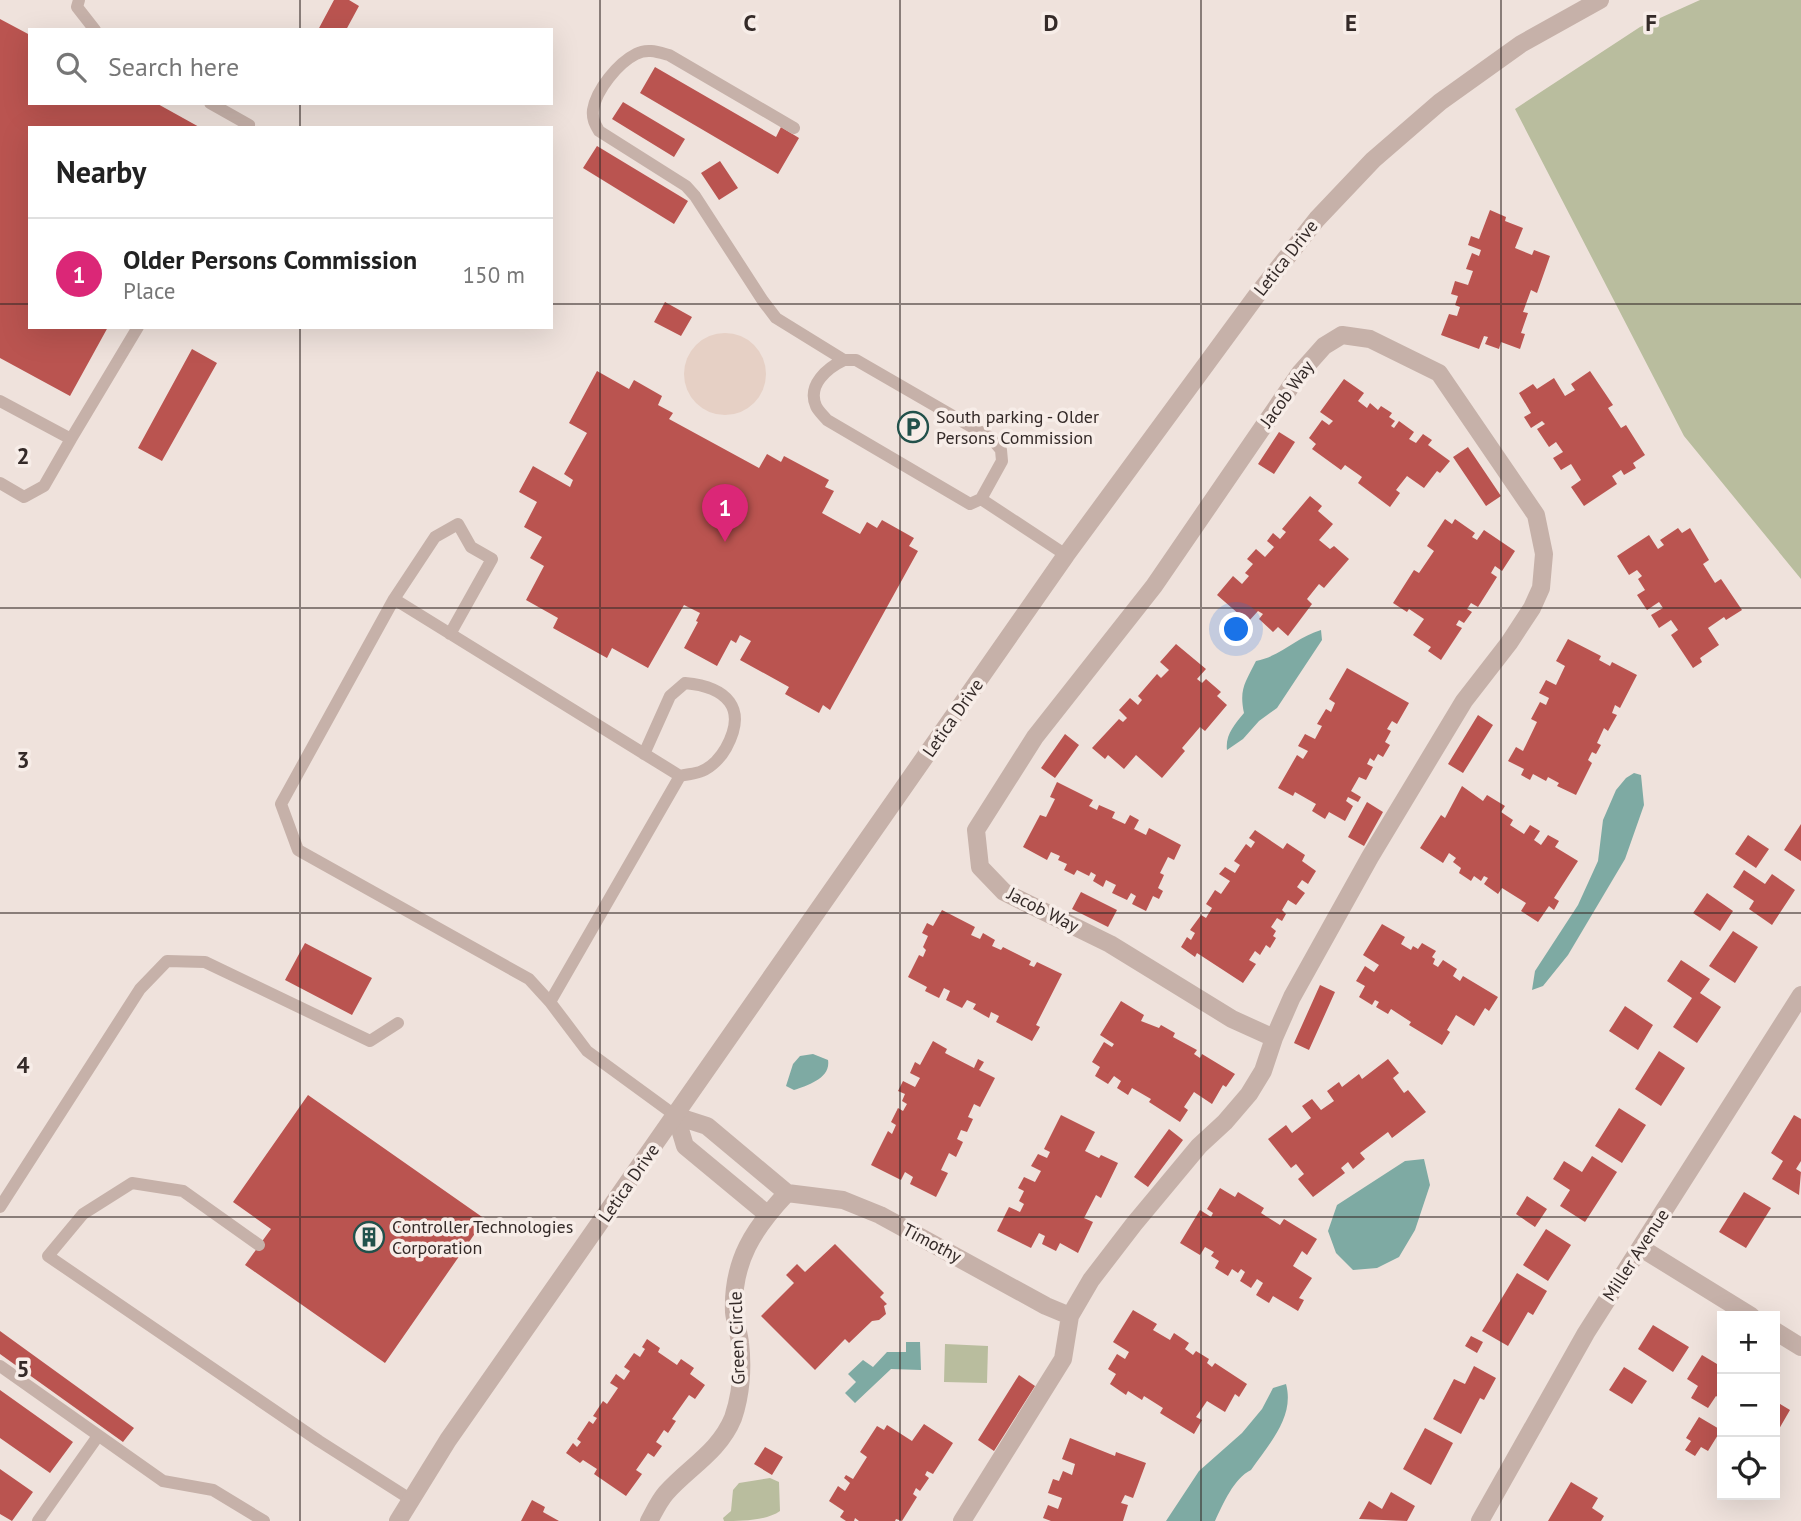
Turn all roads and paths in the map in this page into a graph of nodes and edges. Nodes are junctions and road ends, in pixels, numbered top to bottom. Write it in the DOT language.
graph roads {
  1 [pos="79,0"];
  2 [pos="1600,0"];
  3 [pos="93,28"];
  4 [pos="214,105"];
  5 [pos="249,126"];
  6 [pos="794,128"];
  7 [pos="137,329"];
  8 [pos="844,360"];
  9 [pos="0,401"];
  10 [pos="71,439"];
  11 [pos="0,483"];
  12 [pos="981,499"];
  13 [pos="1066,555"];
  14 [pos="394,600"];
  15 [pos="450,634"];
  16 [pos="644,754"];
  17 [pos="680,776"];
  18 [pos="1801,995"];
  19 [pos="550,1002"];
  20 [pos="398,1023"];
  21 [pos="1274,1038"];
  22 [pos="676,1116"];
  23 [pos="787,1193"];
  24 [pos="2,1201"];
  25 [pos="767,1214"];
  26 [pos="260,1245"];
  27 [pos="1641,1248"];
  28 [pos="1743,1311"];
  29 [pos="1070,1316"];
  30 [pos="1780,1334"];
  31 [pos="1801,1347"];
  32 [pos="0,1366"];
  33 [pos="98,1436"];
  34 [pos="410,1499"];
  35 [pos="38,1521"];
  36 [pos="264,1521"];
  37 [pos="398,1521"];
  38 [pos="649,1521"];
  39 [pos="962,1521"];
  40 [pos="1480,1521"];
  1 -- 3 [label="lane"];
  2 -- 13 [label="street, Letica Drive"];
  4 -- 5 [label="lane"];
  6 -- 8 [label="lane"];
  7 -- 10 [label="lane"];
  8 -- 12 [label="lane"];
  8 -- 12 [label="lane"];
  9 -- 10 [label="lane"];
  10 -- 11 [label="lane"];
  12 -- 13 [label="lane"];
  13 -- 22 [label="street, Letica Drive"];
  14 -- 15 [label="lane"];
  14 -- 15 [label="lane"];
  14 -- 19 [label="lane"];
  15 -- 16 [label="lane"];
  16 -- 17 [label="lane"];
  16 -- 17 [label="lane"];
  17 -- 19 [label="lane"];
  18 -- 27 [label="street, Miller Avenue"];
  19 -- 22 [label="lane"];
  20 -- 24 [label="lane"];
  21 -- 21 [label="street, Jacob Way"];
  21 -- 29 [label="street, Jacob Way"];
  22 -- 23 [label="street"];
  22 -- 25 [label="street"];
  22 -- 34 [label="street, Letica Drive"];
  23 -- 25 [label="street"];
  23 -- 29 [label="street, Timothy"];
  25 -- 38 [label="street, Green Circle"];
  26 -- 34 [label="lane"];
  27 -- 28 [label="street"];
  27 -- 40 [label="street, Miller Avenue"];
  29 -- 39 [label="street"];
  30 -- 31 [label="street"];
  32 -- 33 [label="lane"];
  33 -- 35 [label="lane"];
  33 -- 36 [label="lane"];
  34 -- 37 [label="street, Letica Drive"];
}
